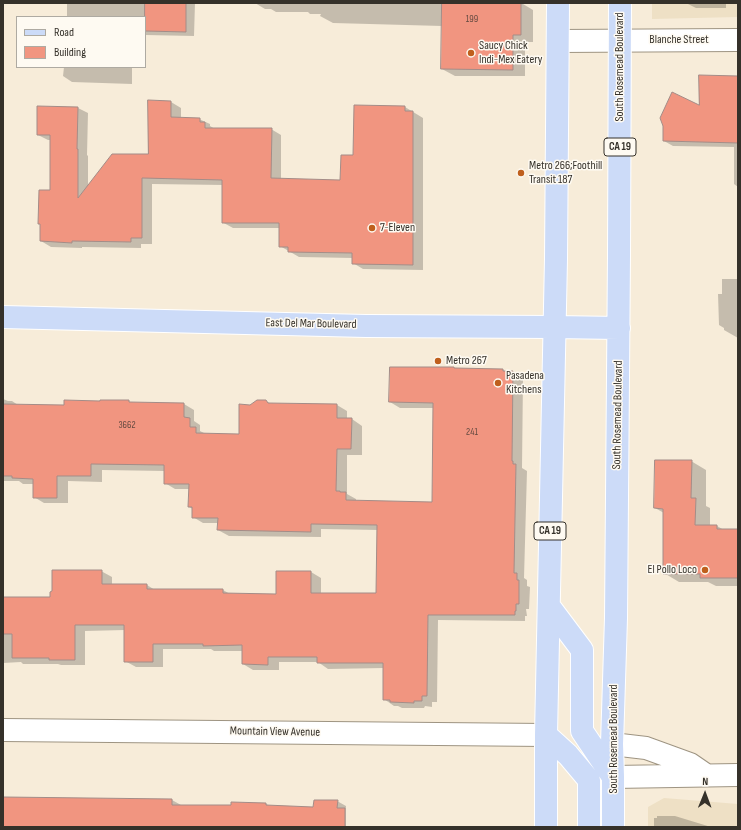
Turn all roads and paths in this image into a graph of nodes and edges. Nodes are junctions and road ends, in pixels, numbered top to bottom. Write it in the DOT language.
graph roads {
  1 [pos="558,3"];
  2 [pos="620,3"];
  3 [pos="620,40"];
  4 [pos="738,40"];
  5 [pos="558,41"];
  6 [pos="3,317"];
  7 [pos="554,327"];
  8 [pos="619,328"];
  9 [pos="549,606"];
  10 [pos="3,730"];
  11 [pos="546,734"];
  12 [pos="612,744"];
  13 [pos="738,775"];
  14 [pos="707,776"];
  15 [pos="613,777"];
  16 [pos="546,827"];
  17 [pos="589,827"];
  18 [pos="613,827"];
  1 -- 5 [label="main road, CA 19"];
  2 -- 3 [label="main road, South Rosemead Boulevard / CA 19"];
  3 -- 4 [label="street, Blanche Street"];
  3 -- 5 [label="street, Blanche Street"];
  3 -- 8 [label="main road, South Rosemead Boulevard / CA 19"];
  5 -- 7 [label="main road, CA 19"];
  6 -- 7 [label="main road, East Del Mar Boulevard"];
  7 -- 8 [label="main road, East Del Mar Boulevard"];
  7 -- 9 [label="main road, CA 19"];
  8 -- 12 [label="main road, South Rosemead Boulevard / CA 19"];
  9 -- 11 [label="main road, CA 19"];
  9 -- 15 [label="main road"];
  10 -- 11 [label="street, Mountain View Avenue"];
  11 -- 16 [label="main road, CA 19"];
  11 -- 17 [label="main road"];
  12 -- 14 [label="street"];
  12 -- 15 [label="main road, South Rosemead Boulevard / CA 19"];
  13 -- 14 [label="street"];
  14 -- 15 [label="street"];
  15 -- 18 [label="main road, South Rosemead Boulevard / CA 19"];
}
